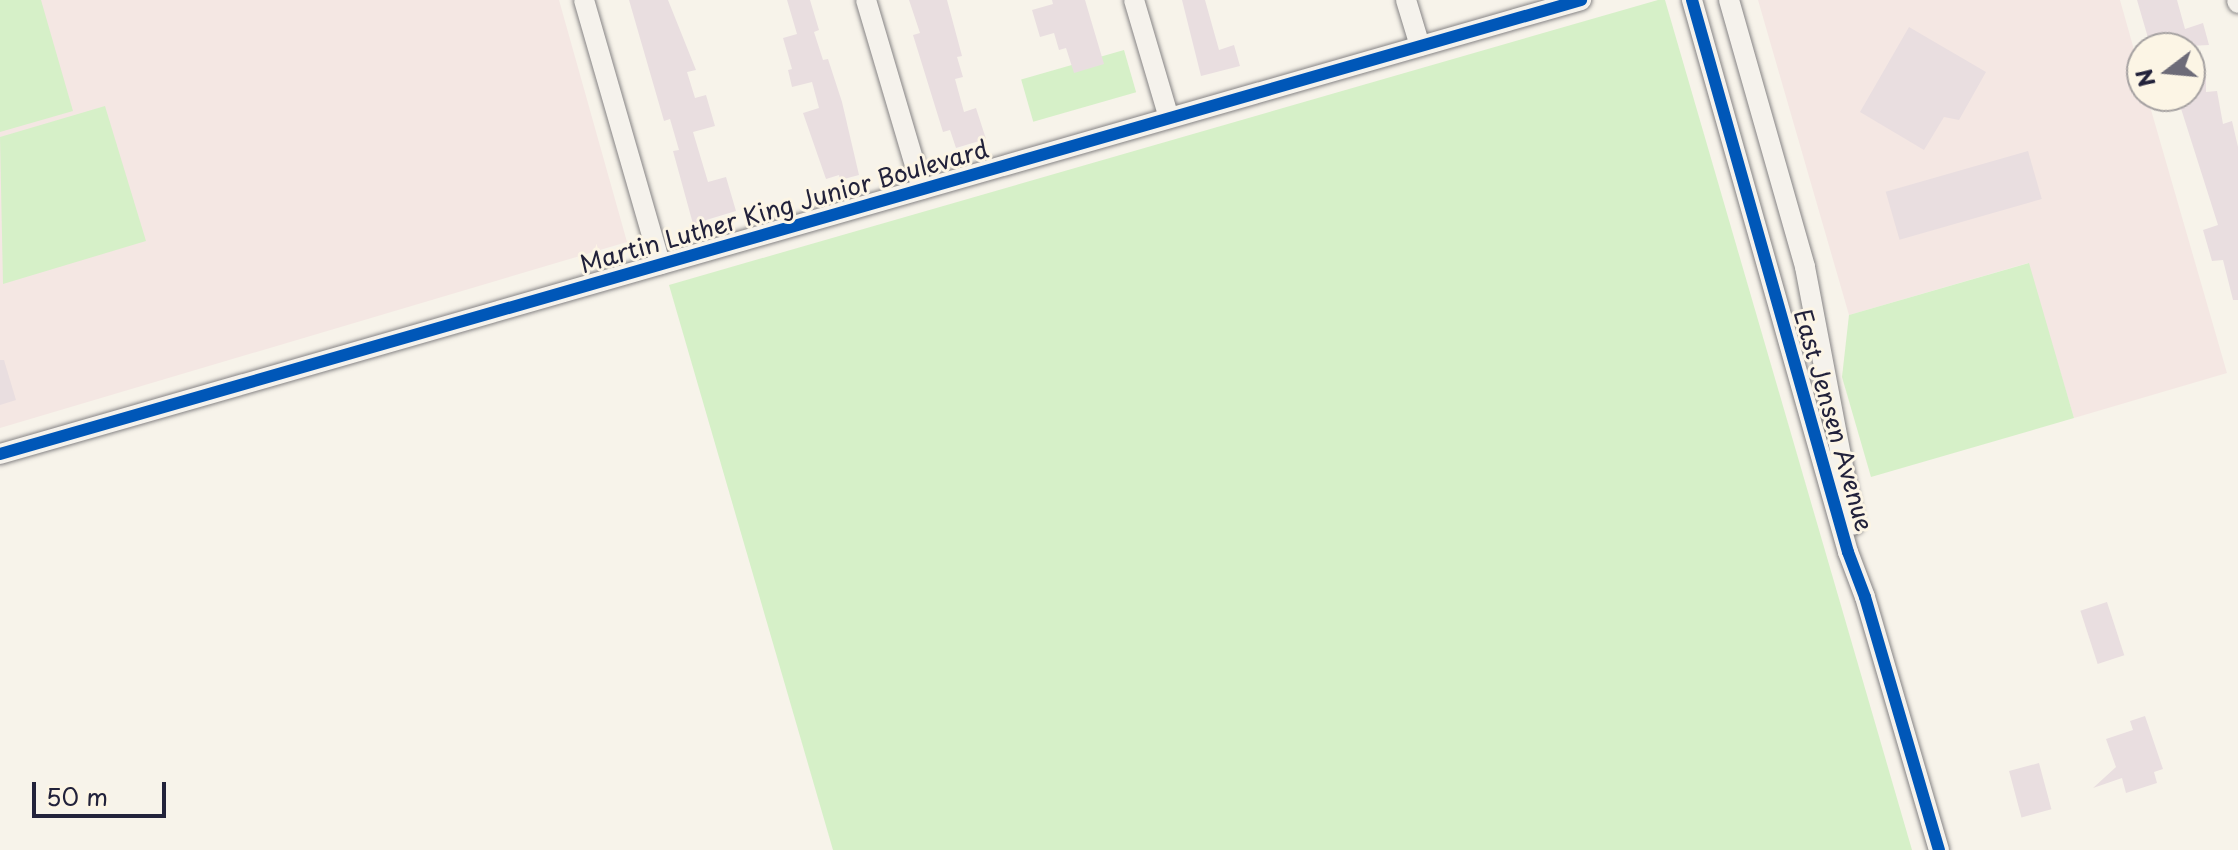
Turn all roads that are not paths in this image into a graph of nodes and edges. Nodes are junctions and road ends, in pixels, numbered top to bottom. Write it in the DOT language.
graph roads {
  1 [pos="584,0"];
  2 [pos="866,0"];
  3 [pos="1134,0"];
  4 [pos="1406,0"];
  5 [pos="1581,0"];
  6 [pos="1692,0"];
  7 [pos="1729,0"];
  8 [pos="1420,46"];
  9 [pos="1169,118"];
  10 [pos="922,189"];
  11 [pos="660,264"];
  12 [pos="0,454"];
  13 [pos="1865,597"];
  14 [pos="1939,850"];
  1 -- 11 [label="street"];
  2 -- 10 [label="street"];
  3 -- 9 [label="street"];
  4 -- 8 [label="street"];
  5 -- 8 [label="street, Martin Luther King Junior Boulevard"];
  6 -- 13 [label="street, East Jensen Avenue"];
  7 -- 13 [label="street, East Jensen Avenue"];
  8 -- 9 [label="street, Martin Luther King Junior Boulevard"];
  9 -- 10 [label="street, Martin Luther King Junior Boulevard"];
  10 -- 11 [label="street, Martin Luther King Junior Boulevard"];
  11 -- 12 [label="street, Martin Luther King Junior Boulevard"];
  13 -- 14 [label="street, East Jensen Avenue"];
}
